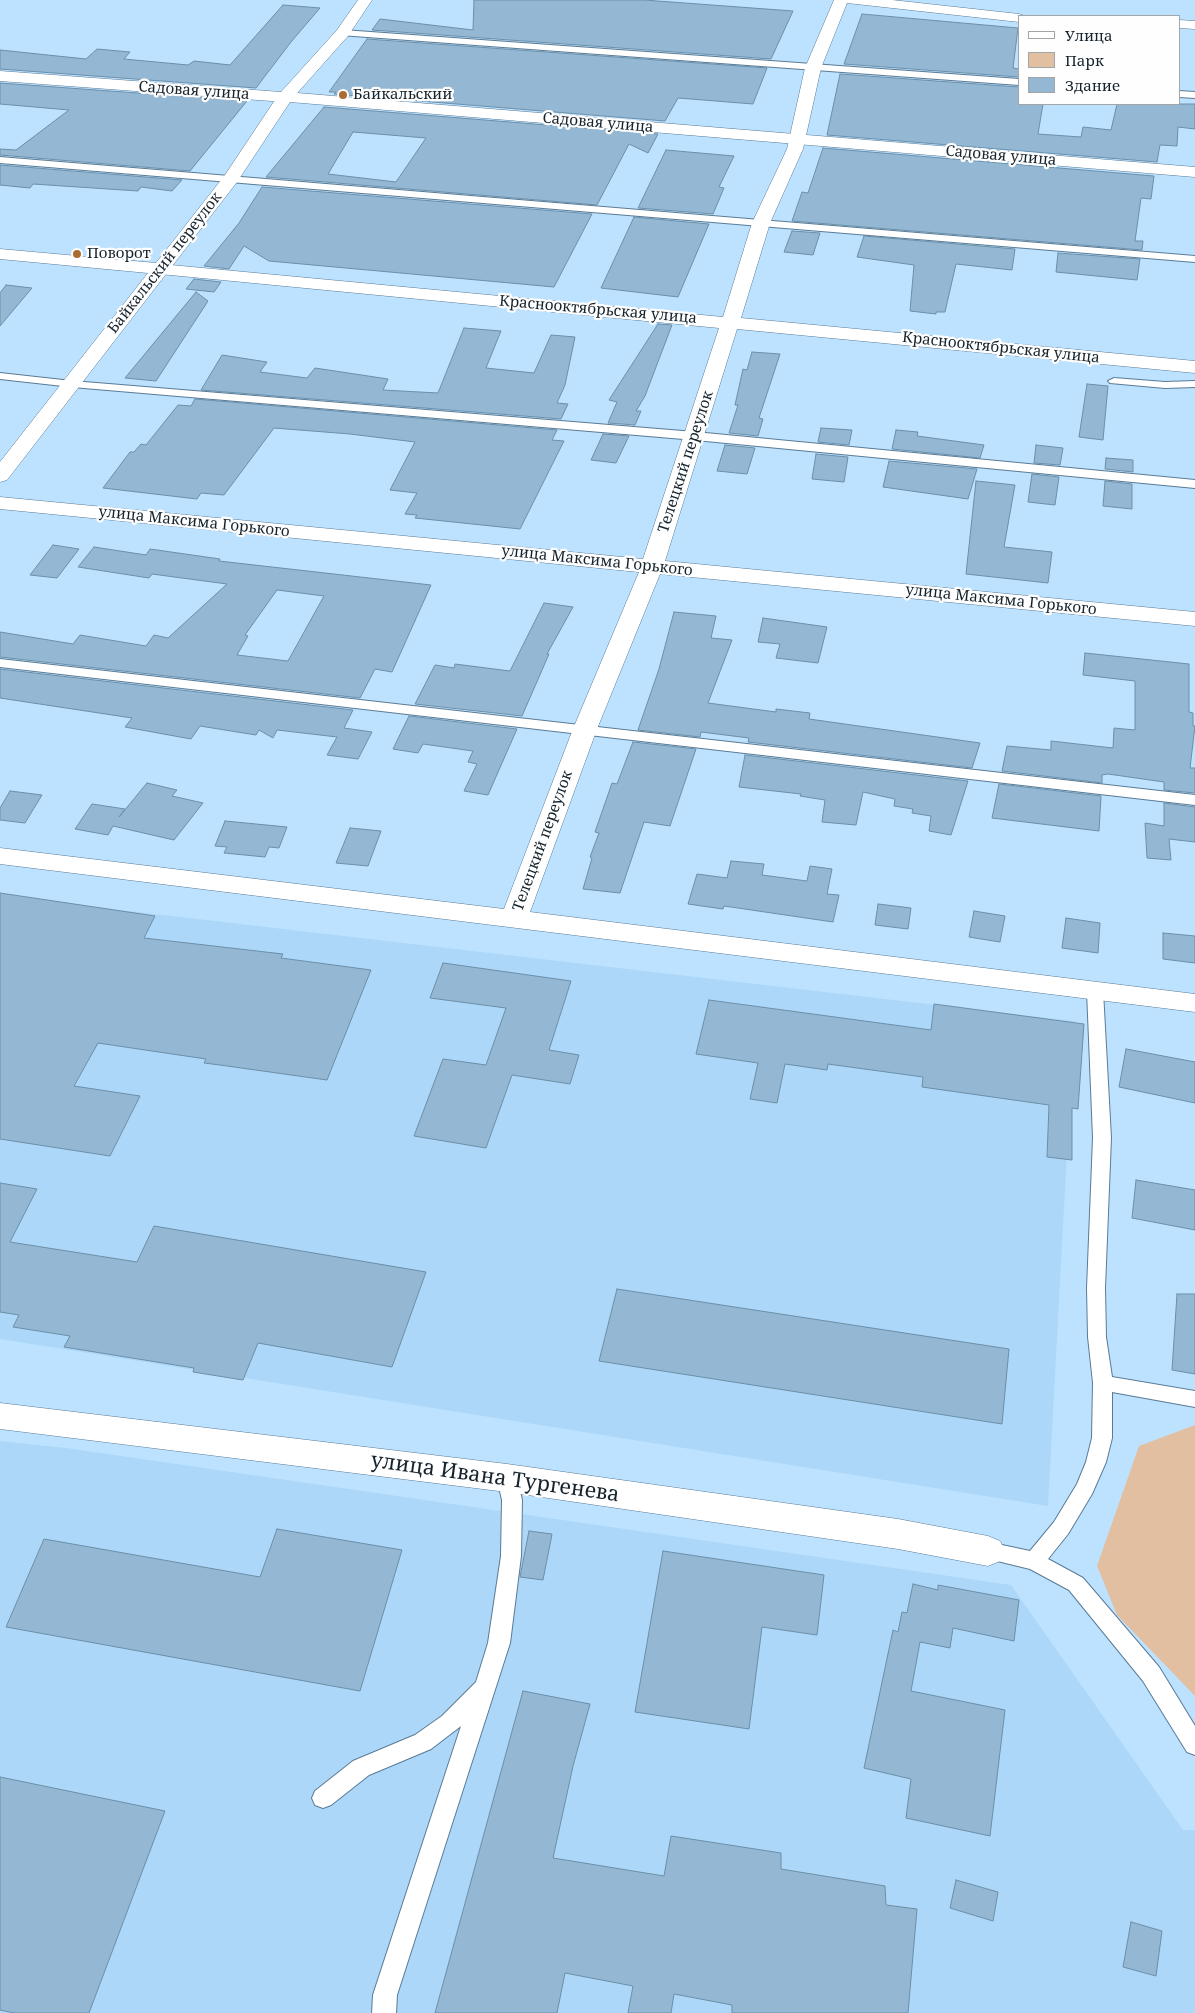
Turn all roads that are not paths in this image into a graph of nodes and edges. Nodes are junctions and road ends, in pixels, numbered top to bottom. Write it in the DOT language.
graph roads {
  1 [pos="364,0"];
  2 [pos="841,0"];
  3 [pos="851,0"];
  4 [pos="1018,18"];
  5 [pos="1180,24"];
  6 [pos="1195,25"];
  7 [pos="343,33"];
  8 [pos="813,68"];
  9 [pos="0,76"];
  10 [pos="1018,82"];
  11 [pos="1180,94"];
  12 [pos="1195,95"];
  13 [pos="285,97"];
  14 [pos="797,139"];
  15 [pos="0,160"];
  16 [pos="1195,172"];
  17 [pos="231,178"];
  18 [pos="761,223"];
  19 [pos="0,254"];
  20 [pos="1195,259"];
  21 [pos="160,269"];
  22 [pos="730,322"];
  23 [pos="1195,367"];
  24 [pos="0,376"];
  25 [pos="1114,381"];
  26 [pos="72,384"];
  27 [pos="1195,384"];
  28 [pos="695,436"];
  29 [pos="0,476"];
  30 [pos="1195,484"];
  31 [pos="0,503"];
  32 [pos="652,566"];
  33 [pos="1195,619"];
  34 [pos="0,663"];
  35 [pos="584,729"];
  36 [pos="1195,800"];
  37 [pos="0,856"];
  38 [pos="514,919"];
  39 [pos="1095,991"];
  40 [pos="1195,1003"];
  41 [pos="1103,1383"];
  42 [pos="1195,1398"];
  43 [pos="0,1416"];
  44 [pos="507,1478"];
  45 [pos="988,1551"];
  46 [pos="1034,1561"];
  47 [pos="487,1684"];
  48 [pos="1195,1745"];
  49 [pos="323,1798"];
  50 [pos="384,2013"];
  1 -- 7 [label="street, Байкальский переулок"];
  2 -- 8 [label="street, Телецкий переулок"];
  3 -- 4 [label="street"];
  5 -- 6 [label="street"];
  7 -- 8 [label="lane"];
  7 -- 13 [label="street, Байкальский переулок"];
  8 -- 10 [label="lane"];
  8 -- 14 [label="street, Телецкий переулок"];
  9 -- 13 [label="street, Садовая улица"];
  11 -- 12 [label="lane"];
  13 -- 14 [label="street, Садовая улица"];
  13 -- 17 [label="street, Байкальский переулок"];
  14 -- 16 [label="street, Садовая улица"];
  14 -- 18 [label="street, Телецкий переулок"];
  15 -- 17 [label="lane"];
  17 -- 18 [label="lane"];
  17 -- 21 [label="street, Байкальский переулок"];
  18 -- 20 [label="lane"];
  18 -- 22 [label="street, Телецкий переулок"];
  19 -- 21 [label="street, Краснооктябрьская улица"];
  21 -- 22 [label="street, Краснооктябрьская улица"];
  21 -- 26 [label="street, Байкальский переулок"];
  22 -- 23 [label="street, Краснооктябрьская улица"];
  22 -- 28 [label="street, Телецкий переулок"];
  24 -- 26 [label="lane"];
  25 -- 27 [label="lane"];
  26 -- 28 [label="lane"];
  26 -- 29 [label="street, Байкальский переулок"];
  28 -- 30 [label="lane"];
  28 -- 32 [label="street, Телецкий переулок"];
  31 -- 32 [label="street, улица Максима Горького"];
  32 -- 33 [label="street, улица Максима Горького"];
  32 -- 35 [label="street, Телецкий переулок"];
  34 -- 35 [label="lane"];
  35 -- 36 [label="lane"];
  35 -- 38 [label="street, Телецкий переулок"];
  37 -- 38 [label="street"];
  38 -- 39 [label="street"];
  39 -- 40 [label="street"];
  39 -- 41 [label="lane"];
  41 -- 42 [label="lane"];
  41 -- 46 [label="lane"];
  43 -- 44 [label="street, улица Ивана Тургенева"];
  44 -- 45 [label="street, улица Ивана Тургенева"];
  44 -- 47 [label="lane"];
  45 -- 46 [label="lane"];
  46 -- 48 [label="lane"];
  47 -- 49 [label="lane"];
  47 -- 50 [label="lane"];
}
